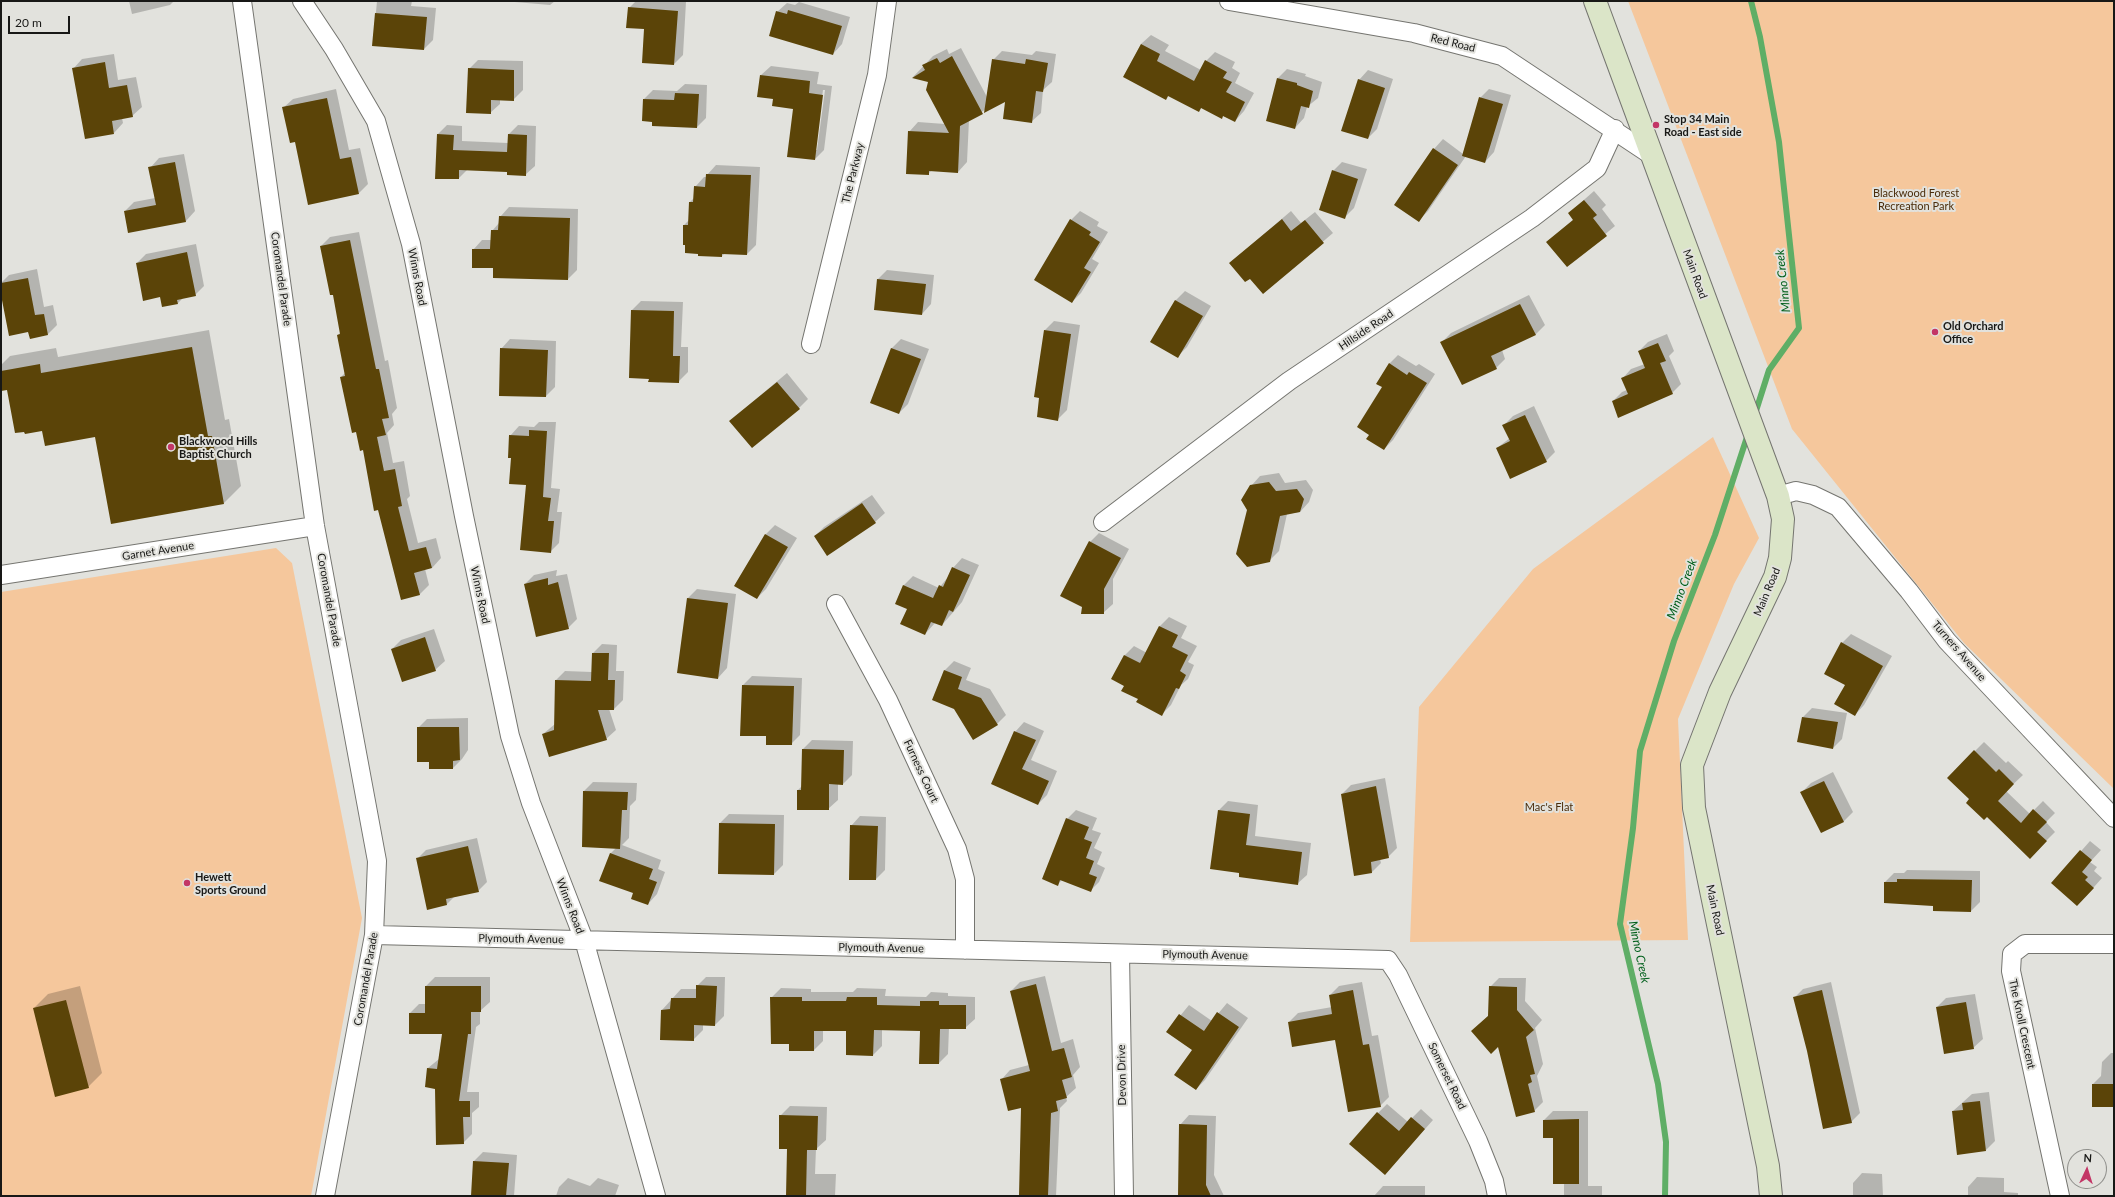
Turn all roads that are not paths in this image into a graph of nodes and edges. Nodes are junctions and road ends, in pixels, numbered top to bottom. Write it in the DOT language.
graph roads {
  1 [pos="242,1"];
  2 [pos="302,1"];
  3 [pos="887,1"];
  4 [pos="1229,1"];
  5 [pos="1595,1"];
  6 [pos="1615,129"];
  7 [pos="1651,155"];
  8 [pos="811,344"];
  9 [pos="1778,496"];
  10 [pos="1103,522"];
  11 [pos="315,526"];
  12 [pos="1,575"];
  13 [pos="836,604"];
  14 [pos="2114,818"];
  15 [pos="374,935"];
  16 [pos="584,940"];
  17 [pos="2114,944"];
  18 [pos="965,950"];
  19 [pos="1120,954"];
  20 [pos="1388,960"];
  21 [pos="325,1196"];
  22 [pos="656,1196"];
  23 [pos="1124,1196"];
  24 [pos="1498,1196"];
  25 [pos="1771,1196"];
  26 [pos="2060,1196"];
  1 -- 11 [label="street, Coromandel Parade"];
  2 -- 16 [label="street, Winns Road"];
  3 -- 8 [label="street, The Parkway"];
  4 -- 6 [label="street, Red Road"];
  5 -- 7 [label="main road, Main Road"];
  6 -- 7 [label="street, Red Road"];
  6 -- 10 [label="street, Hillside Road"];
  7 -- 9 [label="main road, Main Road"];
  9 -- 14 [label="street, Turners Avenue"];
  9 -- 25 [label="main road, Main Road"];
  11 -- 12 [label="street, Garnet Avenue"];
  11 -- 15 [label="street, Coromandel Parade"];
  13 -- 18 [label="street, Furness Court"];
  15 -- 16 [label="street, Plymouth Avenue"];
  15 -- 21 [label="street, Coromandel Parade"];
  16 -- 18 [label="street, Plymouth Avenue"];
  16 -- 22 [label="street, Winns Road"];
  17 -- 26 [label="street, The Knoll Crescent"];
  18 -- 19 [label="street, Plymouth Avenue"];
  19 -- 20 [label="street, Plymouth Avenue"];
  19 -- 23 [label="street, Devon Drive"];
  20 -- 24 [label="street, Somerset Road"];
}
